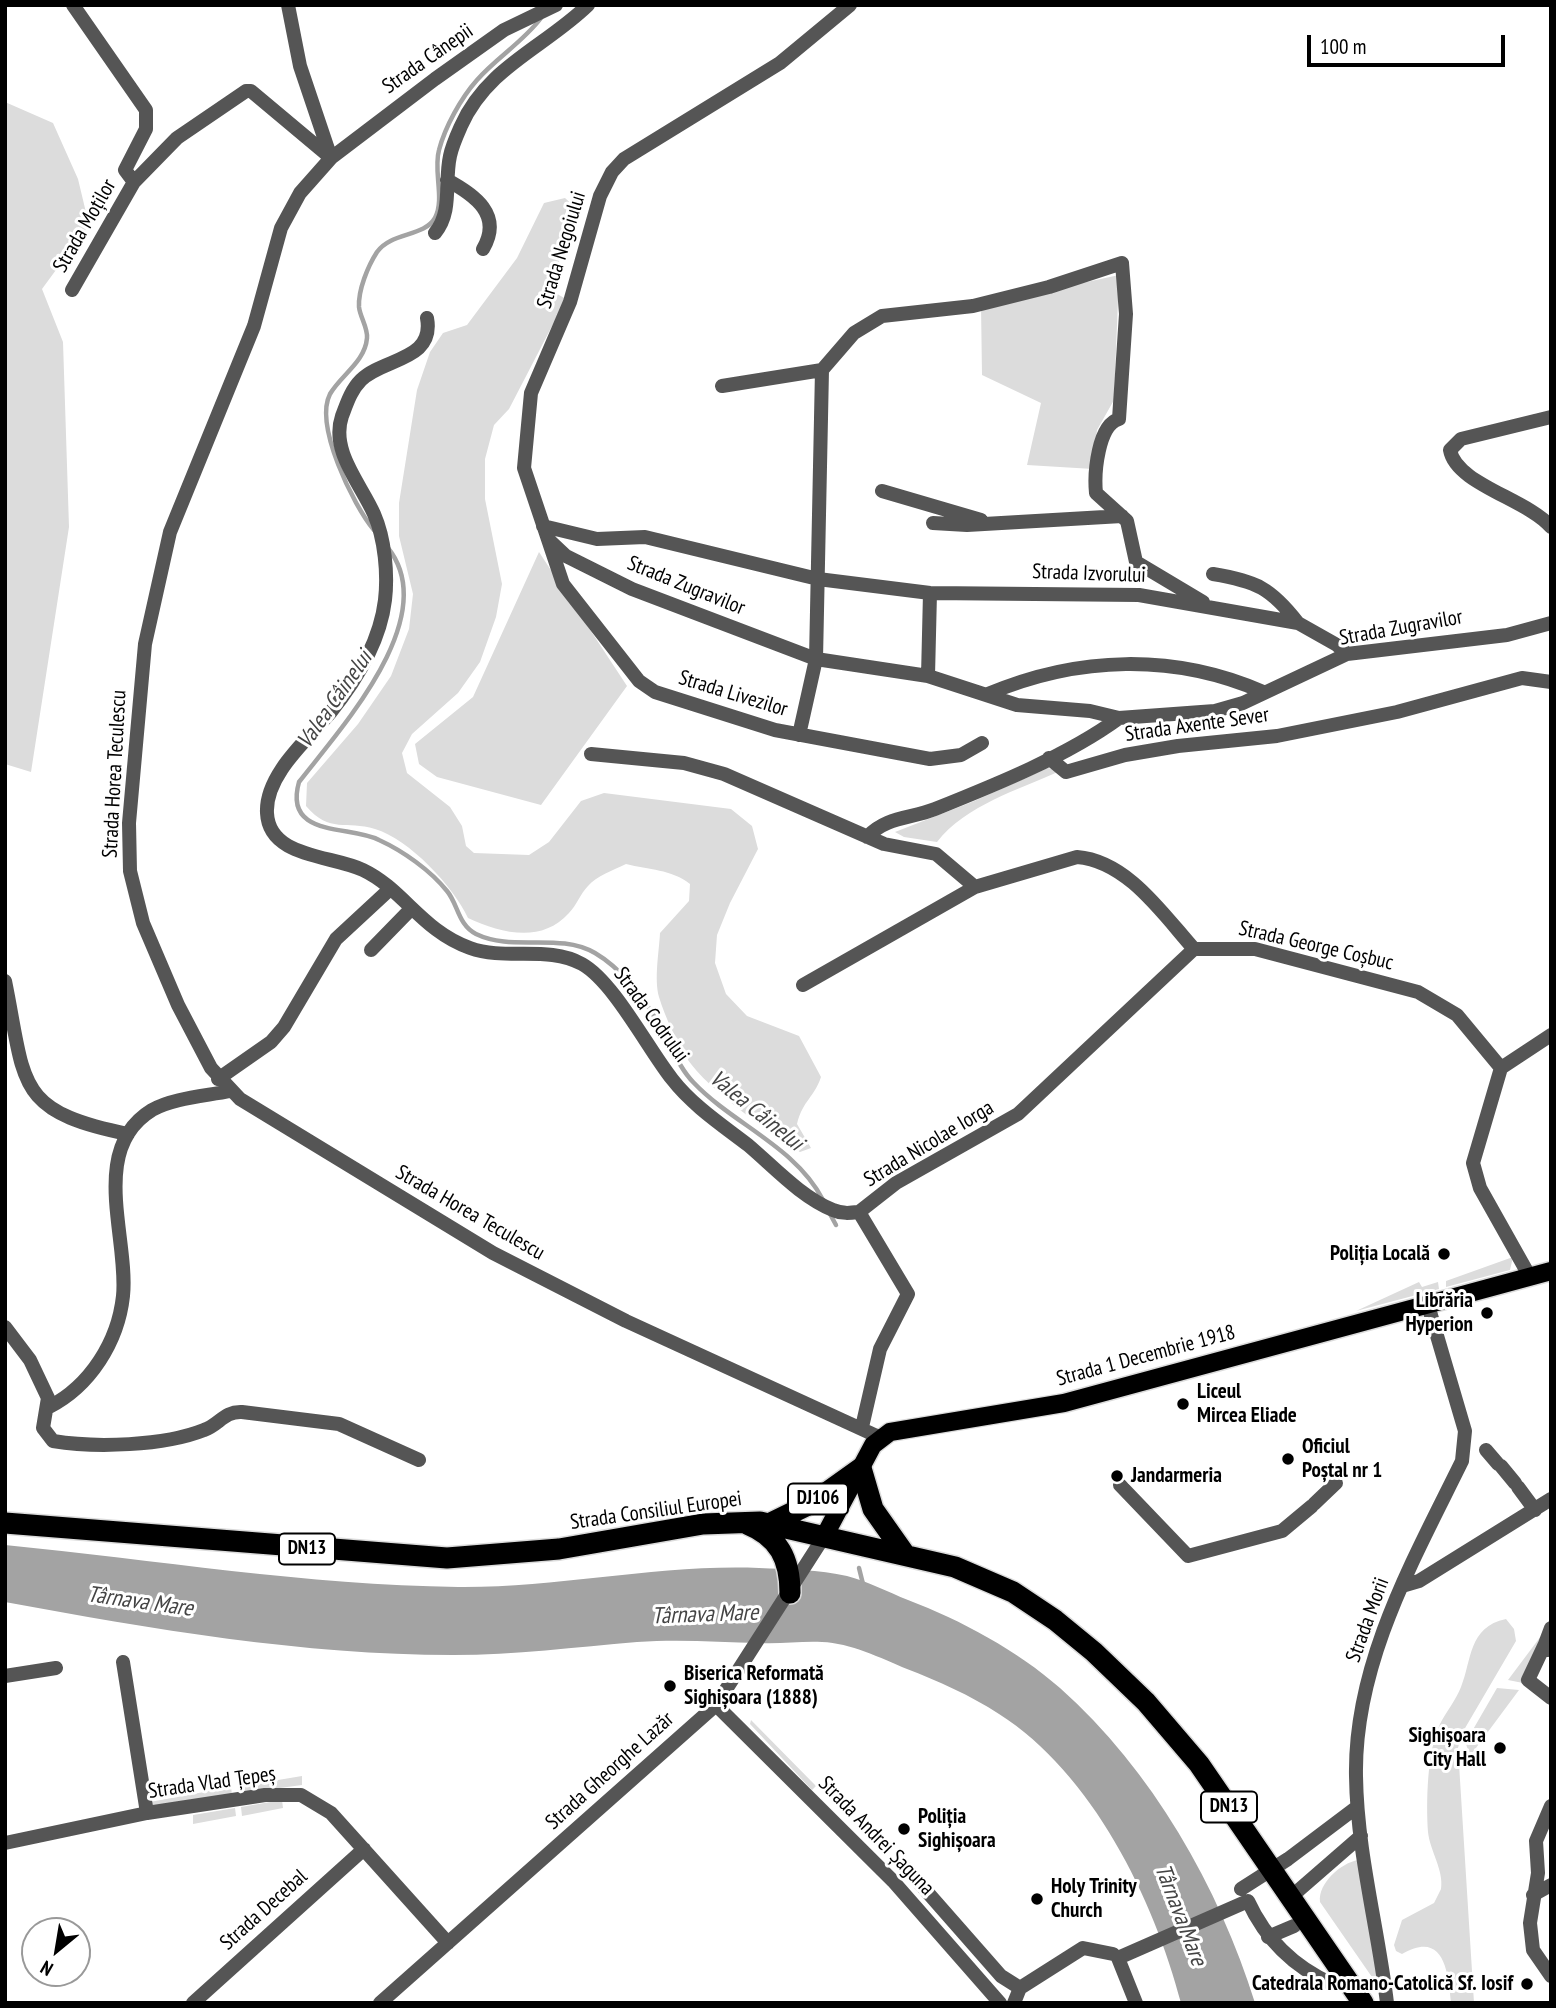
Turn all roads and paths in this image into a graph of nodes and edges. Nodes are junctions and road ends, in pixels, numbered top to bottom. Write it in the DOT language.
graph roads {
  1 [pos="73,5"];
  2 [pos="288,5"];
  3 [pos="556,5"];
  4 [pos="588,5"];
  5 [pos="850,5"];
  6 [pos="331,158"];
  7 [pos="447,180"];
  8 [pos="134,182"];
  9 [pos="435,233"];
  10 [pos="483,249"];
  11 [pos="72,290"];
  12 [pos="427,318"];
  13 [pos="822,370"];
  14 [pos="722,386"];
  15 [pos="1551,417"];
  16 [pos="882,491"];
  17 [pos="1123,516"];
  18 [pos="933,523"];
  19 [pos="988,523"];
  20 [pos="1551,527"];
  21 [pos="545,533"];
  22 [pos="1213,574"];
  23 [pos="818,579"];
  24 [pos="930,593"];
  25 [pos="1217,608"];
  26 [pos="1298,623"];
  27 [pos="1551,623"];
  28 [pos="1347,654"];
  29 [pos="816,659"];
  30 [pos="928,676"];
  31 [pos="1551,682"];
  32 [pos="1264,692"];
  33 [pos="988,694"];
  34 [pos="1119,718"];
  35 [pos="800,735"];
  36 [pos="982,743"];
  37 [pos="591,754"];
  38 [pos="1049,758"];
  39 [pos="867,837"];
  40 [pos="975,887"];
  41 [pos="390,889"];
  42 [pos="410,910"];
  43 [pos="1194,948"];
  44 [pos="371,950"];
  45 [pos="5,981"];
  46 [pos="803,985"];
  47 [pos="1551,1035"];
  48 [pos="1501,1068"];
  49 [pos="218,1079"];
  50 [pos="230,1091"];
  51 [pos="128,1133"];
  52 [pos="859,1212"];
  53 [pos="1551,1271"];
  54 [pos="1530,1276"];
  55 [pos="1428,1305"];
  56 [pos="5,1327"];
  57 [pos="49,1407"];
  58 [pos="862,1427"];
  59 [pos="1465,1431"];
  60 [pos="879,1437"];
  61 [pos="419,1460"];
  62 [pos="861,1468"];
  63 [pos="1336,1483"];
  64 [pos="1121,1485"];
  65 [pos="1551,1499"];
  66 [pos="1535,1510"];
  67 [pos="742,1521"];
  68 [pos="5,1523"];
  69 [pos="771,1523"];
  70 [pos="825,1535"];
  71 [pos="904,1553"];
  72 [pos="1402,1586"];
  73 [pos="790,1593"];
  74 [pos="1551,1628"];
  75 [pos="1548,1649"];
  76 [pos="123,1662"];
  77 [pos="56,1668"];
  78 [pos="5,1676"];
  79 [pos="1551,1698"];
  80 [pos="716,1705"];
  81 [pos="1551,1806"];
  82 [pos="1357,1807"];
  83 [pos="147,1813"];
  84 [pos="1361,1836"];
  85 [pos="5,1843"];
  86 [pos="364,1849"];
  87 [pos="907,1868"];
  88 [pos="1273,1869"];
  89 [pos="1551,1885"];
  90 [pos="1244,1895"];
  91 [pos="1533,1895"];
  92 [pos="1292,1896"];
  93 [pos="1294,1926"];
  94 [pos="1268,1937"];
  95 [pos="448,1942"];
  96 [pos="1115,1956"];
  97 [pos="1549,1970"];
  98 [pos="1332,1984"];
  99 [pos="1020,1988"];
  100 [pos="193,2003"];
  101 [pos="380,2003"];
  102 [pos="1000,2003"];
  103 [pos="1014,2003"];
  104 [pos="1136,2003"];
  105 [pos="1363,2003"];
  106 [pos="1387,2003"];
  1 -- 8 [label="street, Strada Moților"];
  2 -- 6 [label="street"];
  3 -- 6 [label="street, Strada Cânepii"];
  4 -- 7 [label="street"];
  5 -- 21 [label="street, Strada Negoiului"];
  6 -- 8 [label="street, Strada Moților"];
  6 -- 49 [label="street, Strada Horea Teculescu"];
  7 -- 9 [label="street"];
  7 -- 10 [label="street"];
  8 -- 11 [label="street, Strada Moților"];
  12 -- 41 [label="street, Strada Codrului"];
  13 -- 14 [label="street"];
  13 -- 17 [label="street"];
  13 -- 23 [label="street"];
  15 -- 20 [label="street"];
  16 -- 19 [label="street"];
  17 -- 19 [label="street"];
  17 -- 25 [label="street"];
  18 -- 19 [label="street"];
  21 -- 23 [label="street, Strada Izvorului"];
  21 -- 29 [label="street, Strada Zugravilor"];
  21 -- 35 [label="street, Strada Livezilor"];
  22 -- 26 [label="street"];
  23 -- 24 [label="street, Strada Izvorului"];
  23 -- 29 [label="street"];
  24 -- 25 [label="street, Strada Izvorului"];
  24 -- 30 [label="street"];
  25 -- 26 [label="street, Strada Izvorului"];
  26 -- 28 [label="street, Strada Izvorului"];
  27 -- 28 [label="street, Strada Zugravilor"];
  28 -- 32 [label="street, Strada Zugravilor"];
  29 -- 30 [label="street, Strada Zugravilor"];
  29 -- 35 [label="street"];
  30 -- 33 [label="street, Strada Zugravilor"];
  31 -- 38 [label="street, Strada Axente Sever"];
  32 -- 33 [label="street"];
  32 -- 34 [label="street, Strada Zugravilor"];
  33 -- 34 [label="street, Strada Zugravilor"];
  34 -- 38 [label="street, Strada Zugravilor"];
  35 -- 36 [label="street, Strada Livezilor"];
  37 -- 39 [label="street"];
  38 -- 39 [label="street"];
  39 -- 40 [label="street"];
  40 -- 43 [label="street"];
  40 -- 46 [label="street"];
  41 -- 42 [label="street, Strada Codrului"];
  41 -- 49 [label="street"];
  42 -- 44 [label="street"];
  42 -- 52 [label="street, Strada Codrului"];
  43 -- 48 [label="street, Strada George Coșbuc"];
  43 -- 52 [label="street, Strada Nicolae Iorga"];
  45 -- 51 [label="street"];
  47 -- 48 [label="street"];
  48 -- 54 [label="street"];
  49 -- 50 [label="street, Strada Horea Teculescu"];
  50 -- 51 [label="street"];
  50 -- 58 [label="street, Strada Horea Teculescu"];
  51 -- 57 [label="street"];
  52 -- 58 [label="street, Strada Nicolae Iorga"];
  53 -- 54 [label="main road, Strada 1 Decembrie 1918"];
  54 -- 55 [label="main road, Strada 1 Decembrie 1918"];
  55 -- 59 [label="street"];
  55 -- 60 [label="main road, Strada 1 Decembrie 1918"];
  56 -- 57 [label="street"];
  57 -- 61 [label="street"];
  58 -- 60 [label="street, Strada Horea Teculescu"];
  59 -- 66 [label="street"];
  59 -- 72 [label="street, Strada Morii"];
  60 -- 62 [label="main road, DJ106"];
  62 -- 69 [label="highway, DJ106"];
  62 -- 70 [label="main road, DJ106"];
  62 -- 71 [label="highway, DJ106"];
  63 -- 64 [label="street"];
  65 -- 66 [label="street"];
  66 -- 72 [label="street"];
  67 -- 68 [label="highway, Strada Consiliul Europei / DN13"];
  67 -- 69 [label="highway, Strada Consiliul Europei / DN13"];
  67 -- 73 [label="highway"];
  69 -- 70 [label="highway, Strada Consiliul Europei / DN13"];
  70 -- 71 [label="highway, Strada Consiliul Europei / DN13"];
  70 -- 73 [label="street, Strada Gheorghe Lazăr"];
  71 -- 88 [label="highway, Strada Consiliul Europei / DN13"];
  72 -- 82 [label="street, Strada Morii"];
  73 -- 80 [label="street, Strada Gheorghe Lazăr"];
  74 -- 75 [label="street"];
  75 -- 79 [label="street"];
  76 -- 83 [label="street"];
  77 -- 78 [label="street"];
  80 -- 95 [label="street, Strada Gheorghe Lazăr"];
  80 -- 102 [label="street, Strada Andrei Șaguna"];
  81 -- 91 [label="street"];
  82 -- 84 [label="street, Strada Morii"];
  82 -- 88 [label="street"];
  83 -- 85 [label="street, Strada Vlad Țepeș"];
  83 -- 86 [label="street, Strada Vlad Țepeș"];
  84 -- 92 [label="street"];
  84 -- 106 [label="street, Strada Morii"];
  86 -- 95 [label="street, Strada Vlad Țepeș"];
  86 -- 100 [label="street, Strada Decebal"];
  87 -- 99 [label="street, Strada Andrei Șaguna"];
  88 -- 90 [label="street"];
  88 -- 92 [label="highway, Strada Consiliul Europei / DN13"];
  89 -- 91 [label="street"];
  90 -- 94 [label="street"];
  90 -- 96 [label="street"];
  91 -- 97 [label="street"];
  92 -- 105 [label="highway, Strada Consiliul Europei / DN13"];
  93 -- 94 [label="street"];
  94 -- 98 [label="street"];
  95 -- 101 [label="street, Strada Gheorghe Lazăr"];
  96 -- 99 [label="street"];
  96 -- 104 [label="street"];
  99 -- 103 [label="street"];
}
